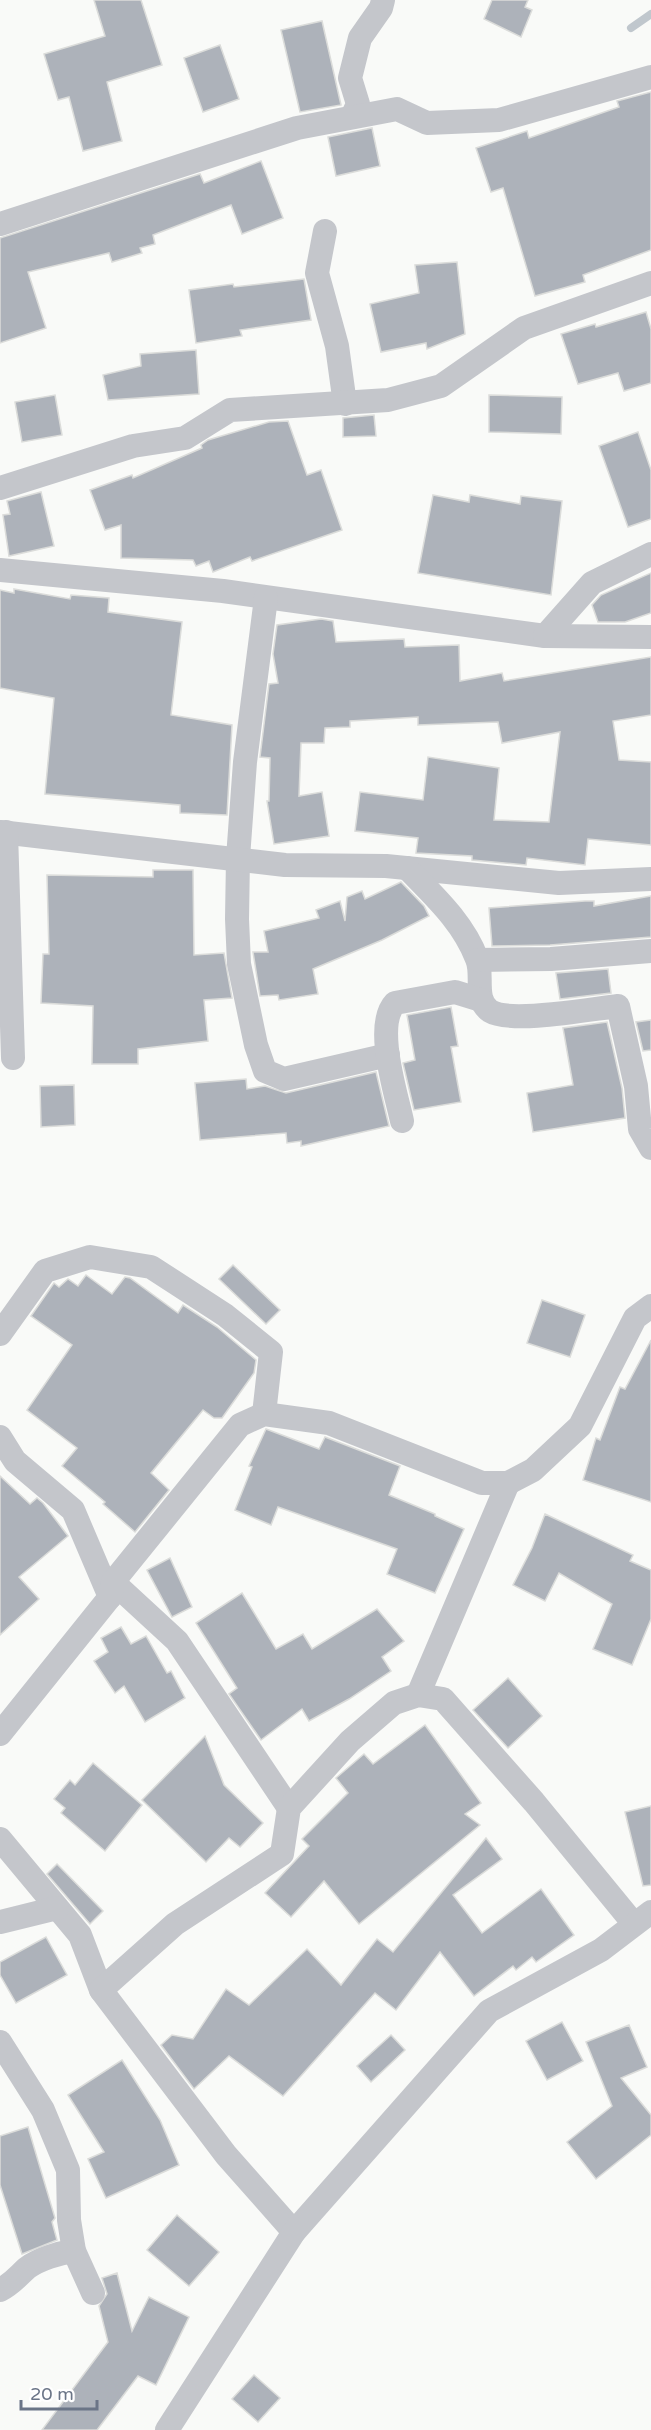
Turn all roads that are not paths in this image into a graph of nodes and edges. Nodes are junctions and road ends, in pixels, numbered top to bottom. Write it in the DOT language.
graph roads {
  1 [pos="383,0"];
  2 [pos="651,77"];
  3 [pos="352,117"];
  4 [pos="0,224"];
  5 [pos="325,231"];
  6 [pos="651,283"];
  7 [pos="345,404"];
  8 [pos="0,488"];
  9 [pos="651,554"];
  10 [pos="0,570"];
  11 [pos="266,598"];
  12 [pos="545,636"];
  13 [pos="651,637"];
  14 [pos="3,832"];
  15 [pos="238,858"];
  16 [pos="407,868"];
  17 [pos="651,879"];
  18 [pos="651,951"];
  19 [pos="478,960"];
  20 [pos="481,1000"];
  21 [pos="388,1055"];
  22 [pos="13,1058"];
  23 [pos="402,1121"];
  24 [pos="651,1148"];
  25 [pos="651,1306"];
  26 [pos="0,1334"];
  27 [pos="264,1414"];
  28 [pos="0,1437"];
  29 [pos="508,1483"];
  30 [pos="112,1589"];
  31 [pos="418,1695"];
  32 [pos="0,1734"];
  33 [pos="289,1808"];
  34 [pos="0,1839"];
  35 [pos="57,1908"];
  36 [pos="643,1918"];
  37 [pos="0,1922"];
  38 [pos="101,1990"];
  39 [pos="0,2042"];
  40 [pos="294,2232"];
  41 [pos="74,2251"];
  42 [pos="0,2290"];
  43 [pos="93,2293"];
  44 [pos="167,2430"];
  1 -- 3 [label="street"];
  2 -- 3 [label="street"];
  3 -- 4 [label="street"];
  5 -- 7 [label="street"];
  6 -- 7 [label="street"];
  7 -- 8 [label="street"];
  9 -- 12 [label="street"];
  10 -- 11 [label="street"];
  11 -- 12 [label="street"];
  11 -- 15 [label="street"];
  12 -- 13 [label="street"];
  14 -- 15 [label="street"];
  14 -- 22 [label="street"];
  15 -- 16 [label="street"];
  15 -- 21 [label="street"];
  16 -- 17 [label="street"];
  16 -- 19 [label="street"];
  18 -- 19 [label="street"];
  19 -- 20 [label="street"];
  20 -- 21 [label="street"];
  20 -- 24 [label="street"];
  21 -- 23 [label="street"];
  25 -- 29 [label="street"];
  26 -- 27 [label="street"];
  27 -- 29 [label="street"];
  27 -- 30 [label="street"];
  28 -- 30 [label="street"];
  29 -- 31 [label="street"];
  30 -- 32 [label="street"];
  30 -- 33 [label="street"];
  31 -- 33 [label="street"];
  31 -- 36 [label="street"];
  33 -- 38 [label="street"];
  34 -- 35 [label="street"];
  35 -- 37 [label="street"];
  35 -- 38 [label="street"];
  36 -- 40 [label="street"];
  38 -- 40 [label="street"];
  39 -- 41 [label="street"];
  40 -- 44 [label="street"];
  41 -- 42 [label="street"];
  41 -- 43 [label="street"];
}
